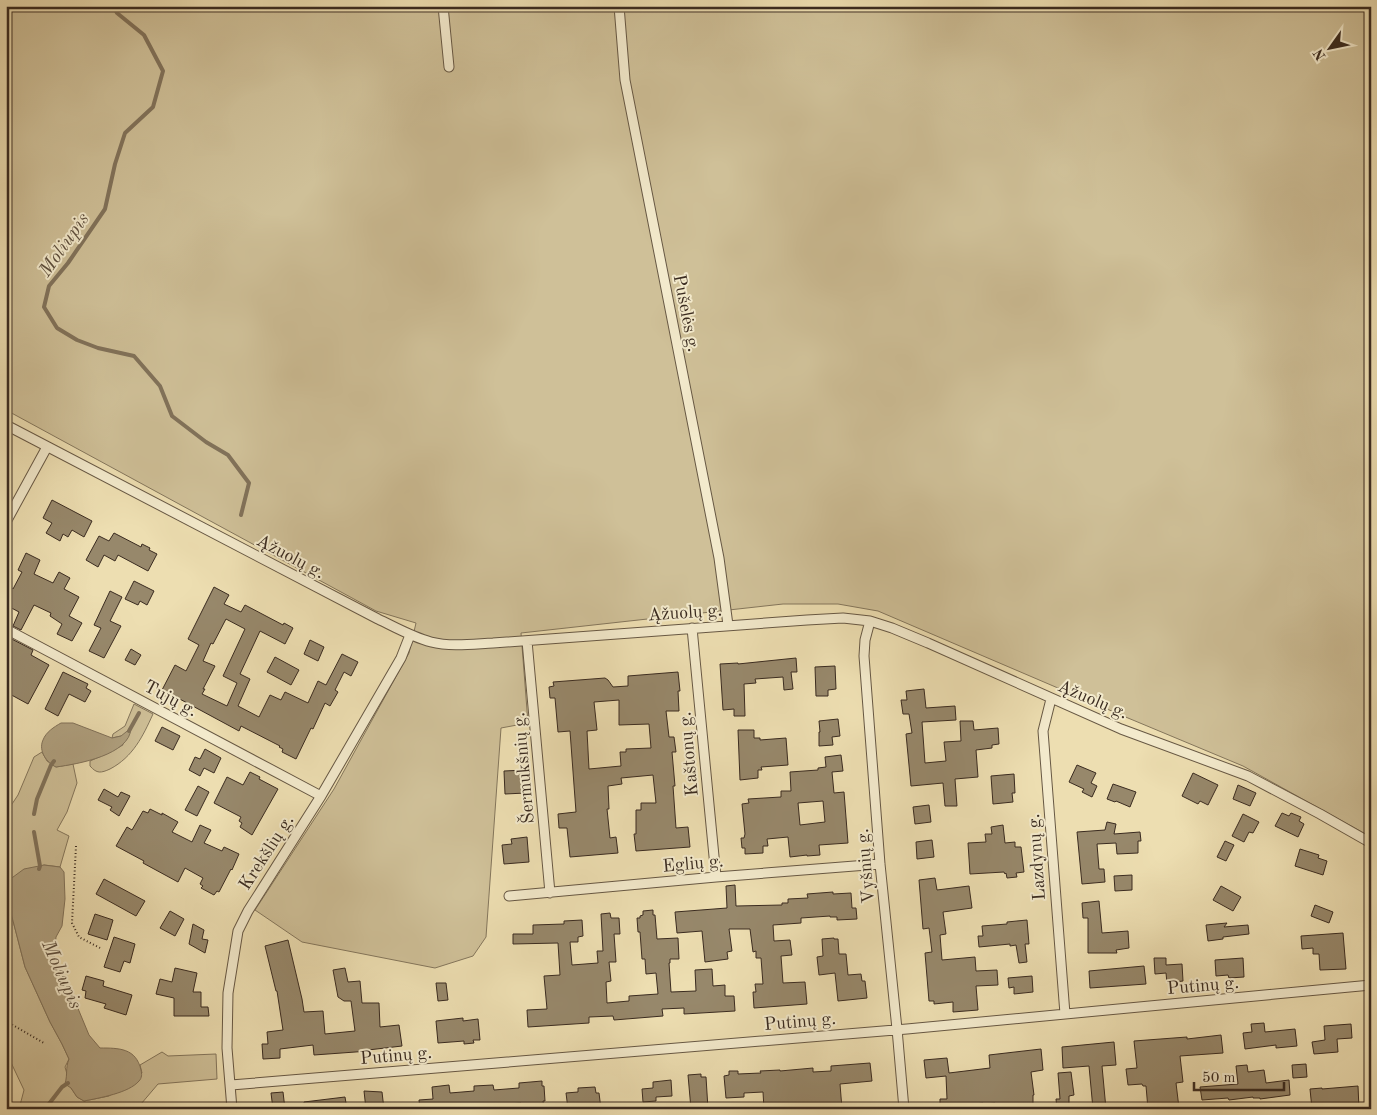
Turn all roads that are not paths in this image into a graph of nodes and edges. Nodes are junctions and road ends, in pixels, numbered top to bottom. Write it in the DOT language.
graph roads {
  1 [pos="443,6"];
  2 [pos="619,6"];
  3 [pos="449,68"];
  4 [pos="6,425"];
  5 [pos="47,447"];
  6 [pos="6,522"];
  7 [pos="870,621"];
  8 [pos="728,626"];
  9 [pos="692,628"];
  10 [pos="6,629"];
  11 [pos="410,635"];
  12 [pos="527,641"];
  13 [pos="1051,699"];
  14 [pos="321,796"];
  15 [pos="1371,843"];
  16 [pos="880,864"];
  17 [pos="716,877"];
  18 [pos="550,893"];
  19 [pos="509,896"];
  20 [pos="1371,985"];
  21 [pos="1065,1014"];
  22 [pos="898,1029"];
  23 [pos="231,1085"];
  24 [pos="232,1109"];
  25 [pos="904,1109"];
  1 -- 3 [label="street"];
  2 -- 8 [label="street, Pušelės g."];
  4 -- 5 [label="street, Ąžuolų g."];
  5 -- 6 [label="street"];
  5 -- 11 [label="street, Ąžuolų g."];
  7 -- 8 [label="street, Ąžuolų g."];
  7 -- 13 [label="street, Ąžuolų g."];
  7 -- 16 [label="street, Vyšnių g."];
  8 -- 9 [label="street, Ąžuolų g."];
  9 -- 12 [label="street, Ąžuolų g."];
  9 -- 17 [label="street, Kaštonų g."];
  10 -- 14 [label="street, Tujų g."];
  11 -- 12 [label="street, Ąžuolų g."];
  11 -- 14 [label="street, Krekšlių g."];
  12 -- 18 [label="street, Šermukšnių g."];
  13 -- 15 [label="street, Ąžuolų g."];
  13 -- 21 [label="street, Lazdynų g."];
  14 -- 23 [label="street, Krekšlių g."];
  16 -- 17 [label="street, Eglių g."];
  16 -- 22 [label="street, Vyšnių g."];
  17 -- 18 [label="street, Eglių g."];
  18 -- 19 [label="street, Eglių g."];
  20 -- 21 [label="street, Putinų g."];
  21 -- 22 [label="street, Putinų g."];
  22 -- 23 [label="street, Putinų g."];
  22 -- 25 [label="street, Vyšnių g."];
  23 -- 24 [label="street, Krekšlių g."];
}
